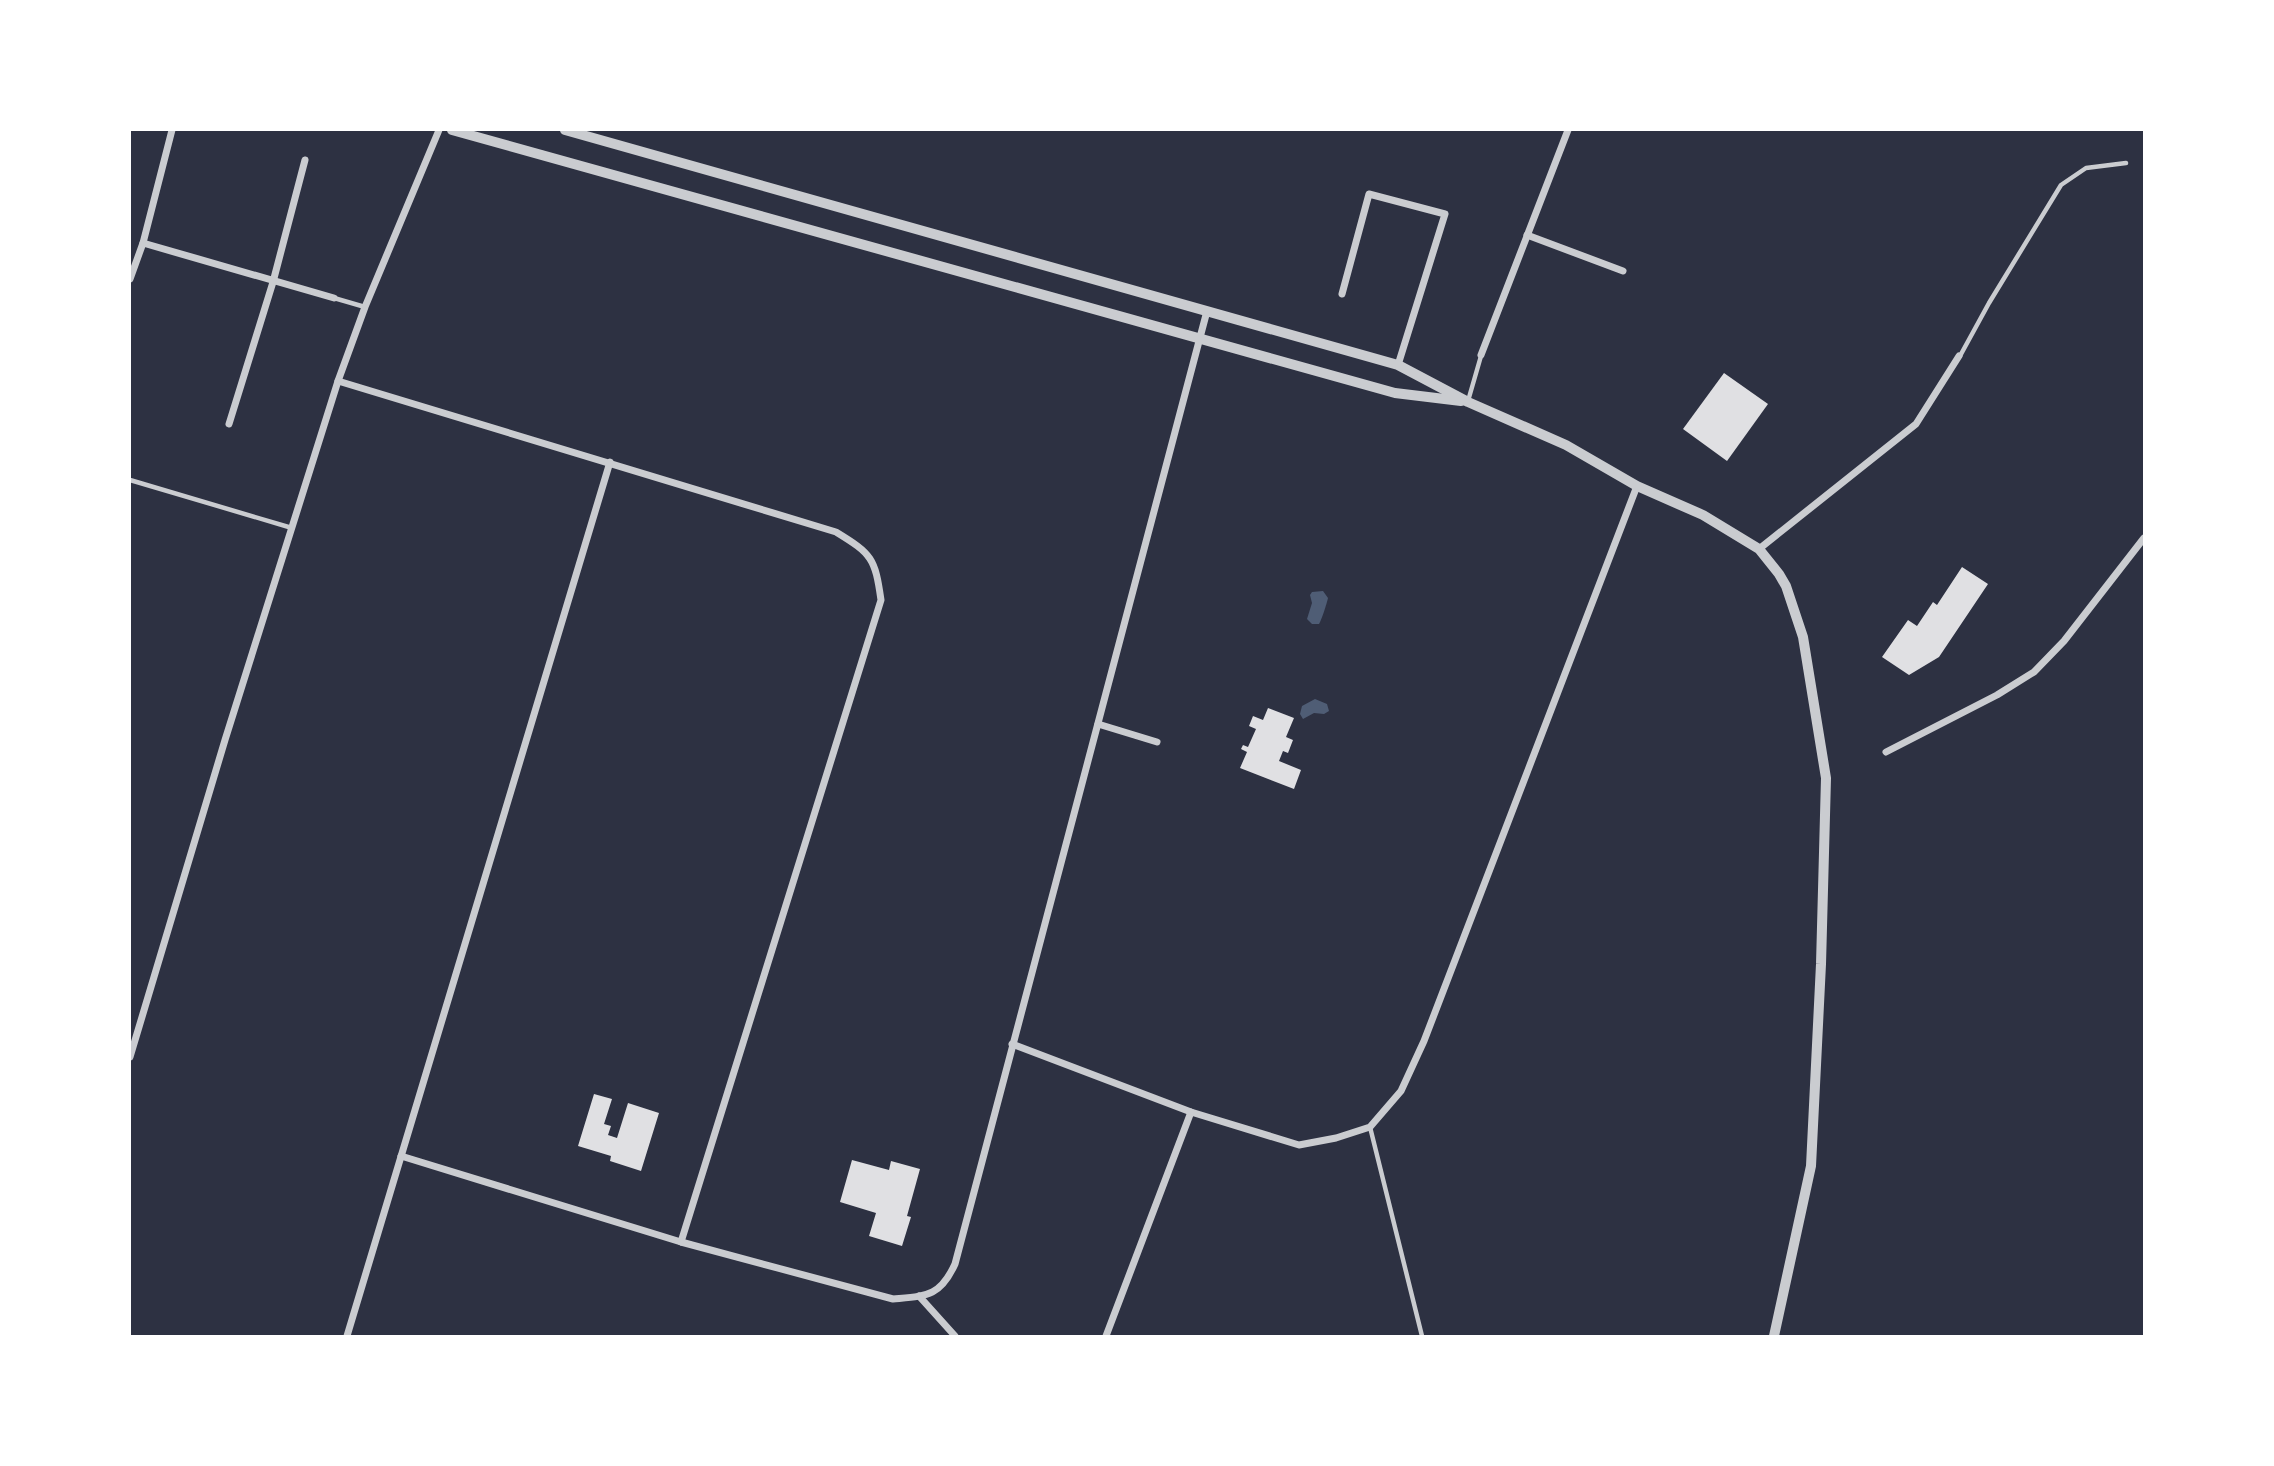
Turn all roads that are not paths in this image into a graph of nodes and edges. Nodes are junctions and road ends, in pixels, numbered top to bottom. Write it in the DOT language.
graph roads {
  1 [pos="172,130"];
  2 [pos="439,130"];
  3 [pos="452,130"];
  4 [pos="565,130"];
  5 [pos="1568,130"];
  6 [pos="306,160"];
  7 [pos="2126,163"];
  8 [pos="1528,235"];
  9 [pos="143,243"];
  10 [pos="1623,271"];
  11 [pos="130,279"];
  12 [pos="273,282"];
  13 [pos="1342,294"];
  14 [pos="334,298"];
  15 [pos="365,307"];
  16 [pos="1207,311"];
  17 [pos="1201,340"];
  18 [pos="1481,355"];
  19 [pos="1959,356"];
  20 [pos="1398,365"];
  21 [pos="338,381"];
  22 [pos="1468,402"];
  23 [pos="229,425"];
  24 [pos="610,462"];
  25 [pos="130,480"];
  26 [pos="1637,486"];
  27 [pos="292,528"];
  28 [pos="2144,538"];
  29 [pos="1759,548"];
  30 [pos="1098,724"];
  31 [pos="1157,742"];
  32 [pos="1886,752"];
  33 [pos="1012,1044"];
  34 [pos="130,1056"];
  35 [pos="1191,1112"];
  36 [pos="1370,1127"];
  37 [pos="401,1156"];
  38 [pos="681,1242"];
  39 [pos="919,1296"];
  40 [pos="347,1336"];
  41 [pos="955,1336"];
  42 [pos="1106,1336"];
  43 [pos="1422,1336"];
  44 [pos="1774,1336"];
  1 -- 9 [label="street"];
  2 -- 15 [label="street"];
  3 -- 17 [label="street"];
  4 -- 16 [label="street"];
  5 -- 8 [label="street"];
  6 -- 12 [label="street"];
  7 -- 19 [label="lane"];
  8 -- 10 [label="street"];
  8 -- 18 [label="street"];
  9 -- 11 [label="street"];
  9 -- 12 [label="street"];
  12 -- 14 [label="street"];
  12 -- 23 [label="street"];
  13 -- 20 [label="street"];
  14 -- 15 [label="lane"];
  15 -- 21 [label="street"];
  16 -- 17 [label="street"];
  16 -- 20 [label="street"];
  17 -- 22 [label="street"];
  17 -- 30 [label="street"];
  18 -- 22 [label="lane"];
  19 -- 29 [label="street"];
  20 -- 22 [label="street"];
  21 -- 24 [label="street"];
  21 -- 27 [label="street"];
  22 -- 26 [label="street"];
  24 -- 37 [label="street"];
  24 -- 38 [label="street"];
  25 -- 27 [label="lane"];
  26 -- 29 [label="street"];
  26 -- 36 [label="street"];
  27 -- 34 [label="street"];
  28 -- 32 [label="street"];
  29 -- 44 [label="street"];
  30 -- 31 [label="street"];
  30 -- 33 [label="street"];
  33 -- 35 [label="street"];
  33 -- 39 [label="street"];
  35 -- 36 [label="street"];
  35 -- 42 [label="street"];
  36 -- 43 [label="lane"];
  37 -- 38 [label="street"];
  37 -- 40 [label="street"];
  38 -- 39 [label="street"];
  39 -- 41 [label="street"];
}
